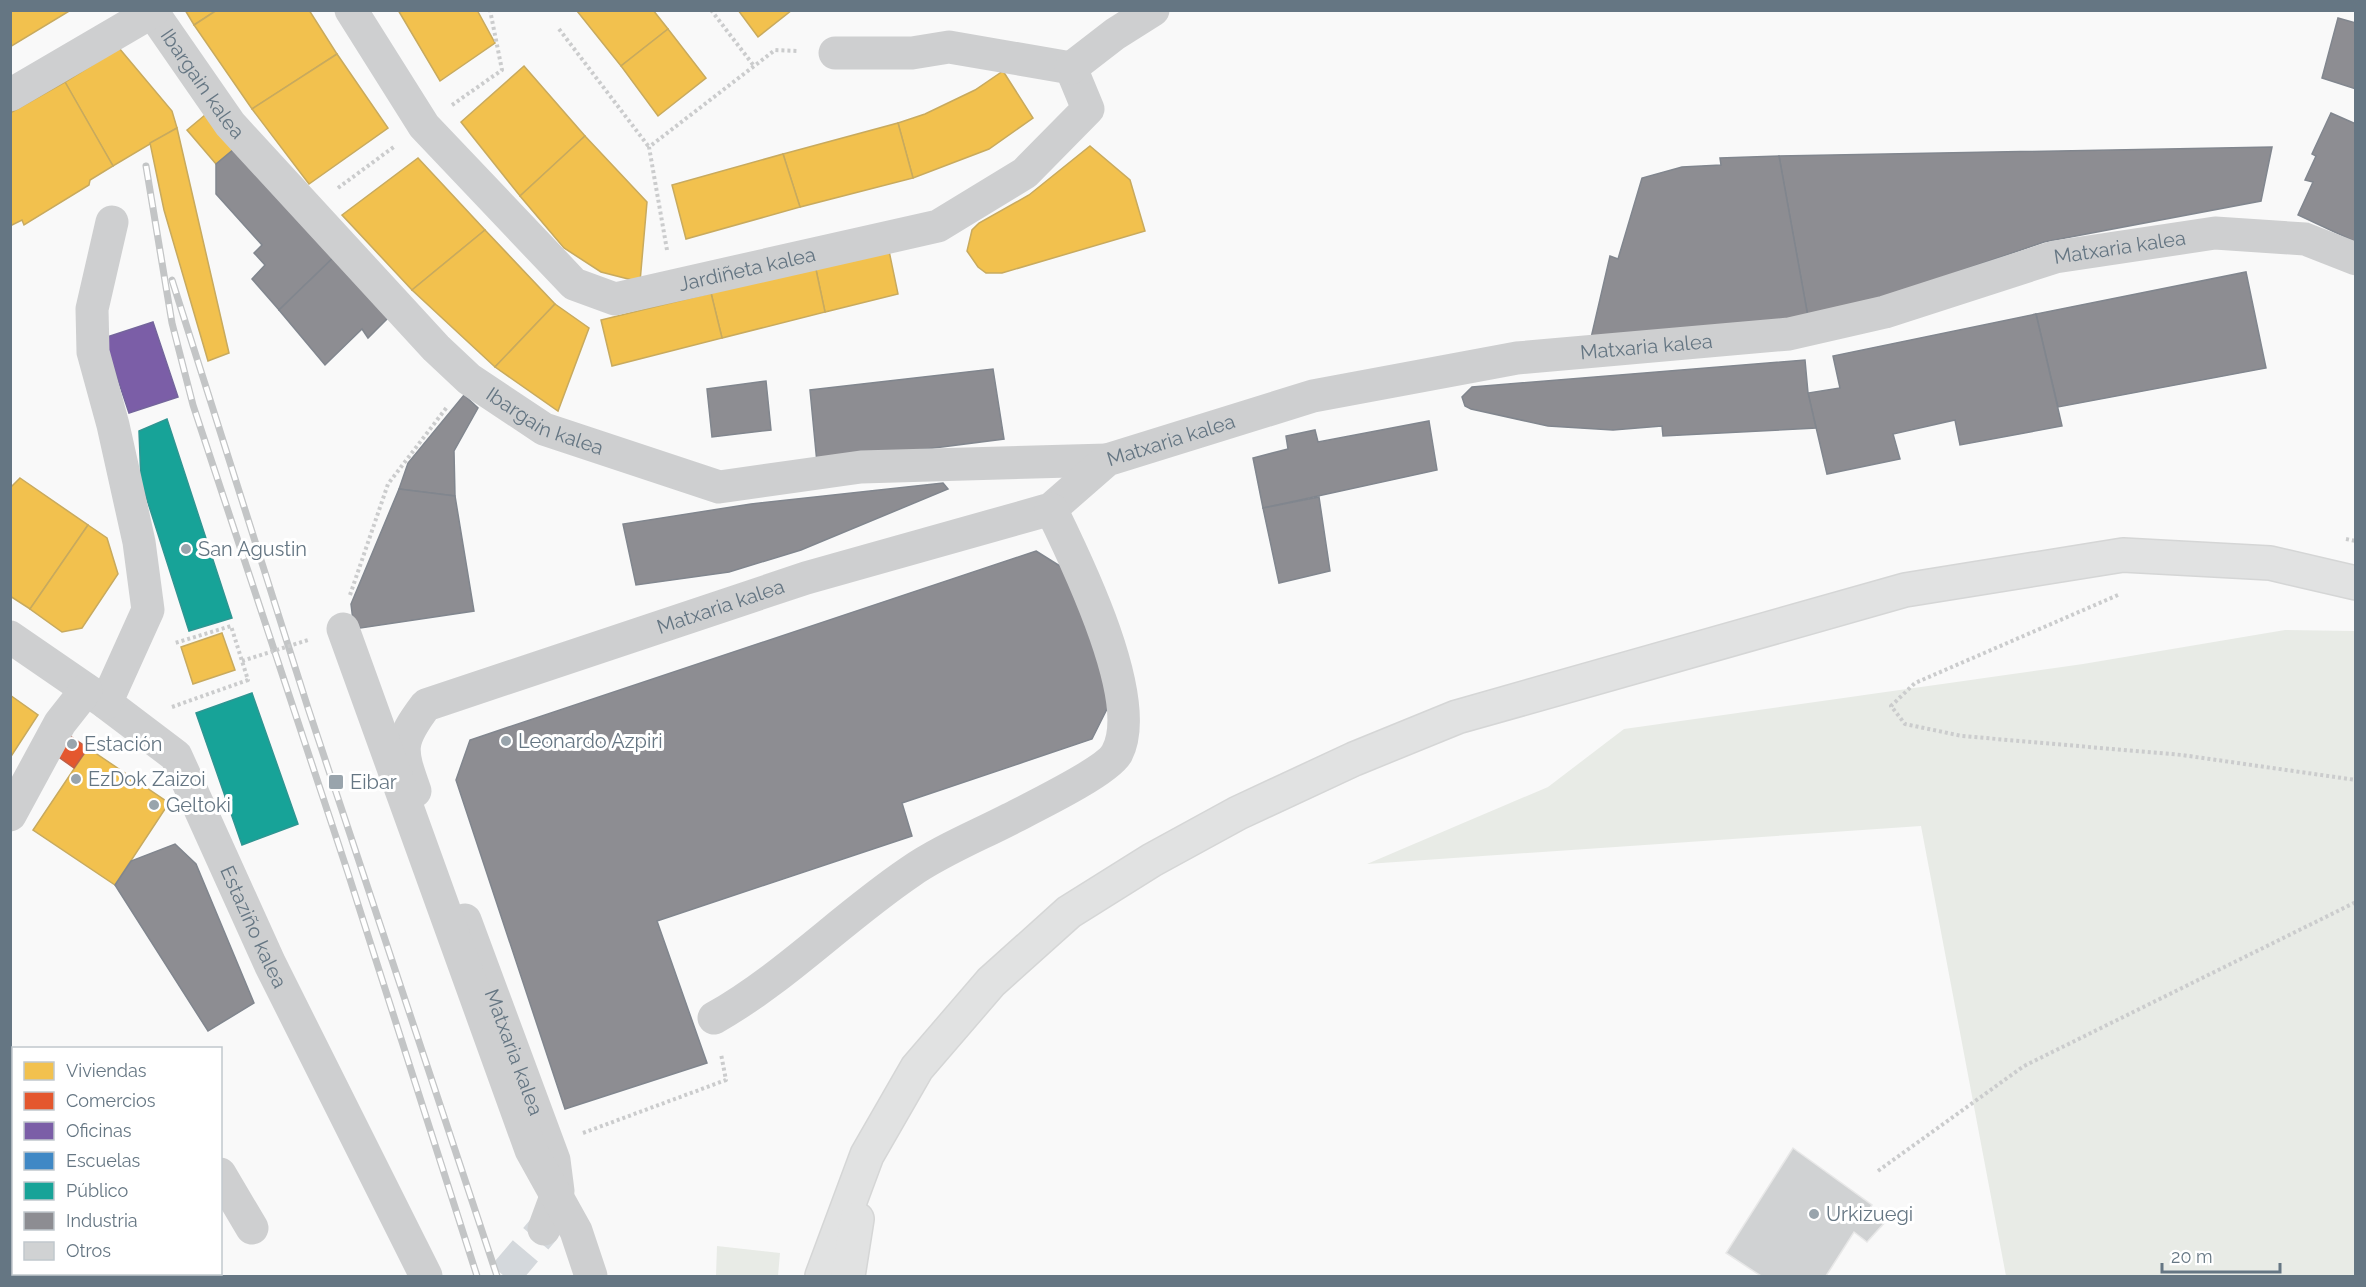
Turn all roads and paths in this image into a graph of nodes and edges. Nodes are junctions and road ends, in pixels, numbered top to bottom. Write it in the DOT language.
graph roads {
  1 [pos="351,10"];
  2 [pos="490,10"];
  3 [pos="711,10"];
  4 [pos="1153,10"];
  5 [pos="151,11"];
  6 [pos="559,29"];
  7 [pos="775,50"];
  8 [pos="835,53"];
  9 [pos="754,66"];
  10 [pos="1071,68"];
  11 [pos="10,95"];
  12 [pos="436,116"];
  13 [pos="649,147"];
  14 [pos="309,209"];
  15 [pos="112,222"];
  16 [pos="2355,259"];
  17 [pos="674,288"];
  18 [pos="468,380"];
  19 [pos="1107,460"];
  20 [pos="1051,509"];
  21 [pos="2336,537"];
  22 [pos="2355,541"];
  23 [pos="2355,583"];
  24 [pos="2124,593"];
  25 [pos="345,617"];
  26 [pos="10,637"];
  27 [pos="165,646"];
  28 [pos="242,662"];
  29 [pos="96,696"];
  30 [pos="144,733"];
  31 [pos="2355,780"];
  32 [pos="10,815"];
  33 [pos="2355,902"];
  34 [pos="714,1018"];
  35 [pos="726,1080"];
  36 [pos="586,1143"];
  37 [pos="867,1155"];
  38 [pos="1878,1171"];
  39 [pos="222,1177"];
  40 [pos="252,1228"];
  41 [pos="544,1229"];
  42 [pos="426,1276"];
  43 [pos="591,1276"];
  44 [pos="822,1276"];
  45 [pos="848,1276"];
  1 -- 12 [label="street, Jardiñeta kalea"];
  2 -- 12 [label="path"];
  3 -- 9 [label="path"];
  4 -- 10 [label="street"];
  5 -- 11 [label="street"];
  5 -- 14 [label="street, Ibargain kalea"];
  6 -- 13 [label="path"];
  7 -- 9 [label="path"];
  8 -- 10 [label="street"];
  9 -- 13 [label="path"];
  10 -- 17 [label="street, Jardiñeta kalea"];
  12 -- 14 [label="path"];
  12 -- 17 [label="street, Jardiñeta kalea"];
  13 -- 17 [label="path"];
  14 -- 18 [label="street, Ibargain kalea"];
  15 -- 29 [label="street"];
  16 -- 19 [label="street, Matxaria kalea"];
  18 -- 19 [label="street, Ibargain kalea"];
  18 -- 25 [label="path"];
  19 -- 20 [label="street, Matxaria kalea"];
  20 -- 34 [label="street"];
  20 -- 41 [label="street, Matxaria kalea"];
  21 -- 22 [label="path"];
  23 -- 37 [label="highway"];
  24 -- 31 [label="path"];
  25 -- 28 [label="path, bridge"];
  25 -- 43 [label="street, bridge"];
  26 -- 29 [label="street, Estaziño kalea"];
  27 -- 28 [label="path"];
  28 -- 30 [label="path"];
  29 -- 30 [label="street, Estaziño kalea"];
  29 -- 32 [label="street"];
  30 -- 42 [label="street, Estaziño kalea"];
  33 -- 38 [label="path"];
  35 -- 36 [label="path"];
  37 -- 44 [label="highway"];
  37 -- 45 [label="highway"];
  39 -- 40 [label="street"];
}
